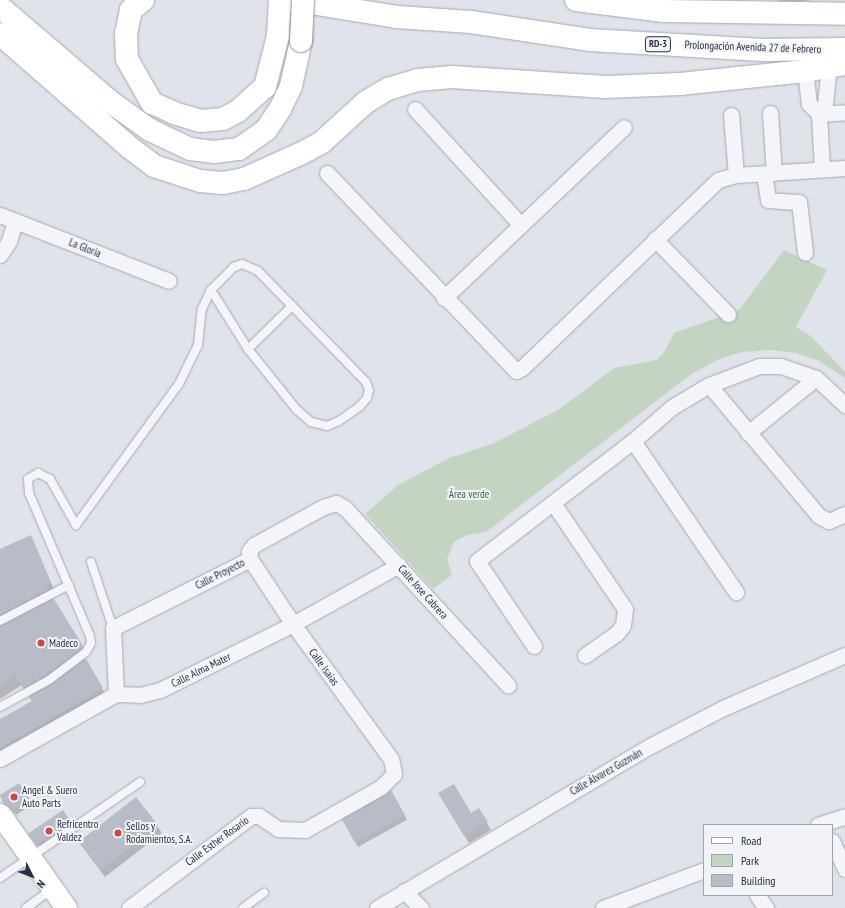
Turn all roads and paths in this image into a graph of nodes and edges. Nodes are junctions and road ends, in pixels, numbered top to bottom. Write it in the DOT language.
graph roads {
  1 [pos="143,0"];
  2 [pos="280,0"];
  3 [pos="292,0"];
  4 [pos="303,0"];
  5 [pos="576,0"];
  6 [pos="652,5"];
  7 [pos="0,7"];
  8 [pos="845,14"];
  9 [pos="0,21"];
  10 [pos="0,34"];
  11 [pos="845,49"];
  12 [pos="51,51"];
  13 [pos="837,66"];
  14 [pos="805,71"];
  15 [pos="415,109"];
  16 [pos="845,112"];
  17 [pos="770,113"];
  18 [pos="819,114"];
  19 [pos="730,115"];
  20 [pos="624,127"];
  21 [pos="845,168"];
  22 [pos="822,169"];
  23 [pos="327,173"];
  24 [pos="769,174"];
  25 [pos="736,175"];
  26 [pos="0,215"];
  27 [pos="15,221"];
  28 [pos="521,225"];
  29 [pos="655,239"];
  30 [pos="805,253"];
  31 [pos="0,255"];
  32 [pos="169,282"];
  33 [pos="211,290"];
  34 [pos="444,298"];
  35 [pos="292,306"];
  36 [pos="728,314"];
  37 [pos="248,349"];
  38 [pos="816,378"];
  39 [pos="709,385"];
  40 [pos="845,405"];
  41 [pos="748,434"];
  42 [pos="633,441"];
  43 [pos="336,502"];
  44 [pos="553,503"];
  45 [pos="845,514"];
  46 [pos="250,559"];
  47 [pos="91,562"];
  48 [pos="399,565"];
  49 [pos="69,585"];
  50 [pos="736,592"];
  51 [pos="0,621"];
  52 [pos="293,624"];
  53 [pos="113,628"];
  54 [pos="534,646"];
  55 [pos="585,655"];
  56 [pos="845,655"];
  57 [pos="508,685"];
  58 [pos="116,694"];
  59 [pos="0,707"];
  60 [pos="0,759"];
  61 [pos="394,774"];
  62 [pos="140,782"];
  63 [pos="845,816"];
  64 [pos="822,824"];
  65 [pos="3,825"];
  66 [pos="833,843"];
  67 [pos="31,858"];
  68 [pos="845,869"];
  69 [pos="703,870"];
  70 [pos="0,878"];
  71 [pos="53,889"];
  72 [pos="404,891"];
  73 [pos="264,893"];
  74 [pos="758,896"];
  75 [pos="26,908"];
  76 [pos="66,908"];
  77 [pos="129,908"];
  78 [pos="243,908"];
  79 [pos="377,908"];
  80 [pos="421,908"];
  81 [pos="603,908"];
  82 [pos="766,908"];
  1 -- 2 [label="main road"];
  3 -- 11 [label="main road, Prolongación Avenida 27 de Febrero / RD-3"];
  4 -- 12 [label="main road, bridge"];
  5 -- 6 [label="main road"];
  6 -- 8 [label="main road"];
  7 -- 12 [label="main road"];
  9 -- 12 [label="main road"];
  10 -- 14 [label="main road"];
  13 -- 14 [label="main road"];
  13 -- 18 [label="street"];
  14 -- 18 [label="street"];
  15 -- 28 [label="street"];
  16 -- 18 [label="street"];
  17 -- 24 [label="street"];
  18 -- 22 [label="street"];
  19 -- 25 [label="street"];
  20 -- 28 [label="street"];
  21 -- 22 [label="street"];
  22 -- 24 [label="street"];
  23 -- 34 [label="street"];
  24 -- 25 [label="street"];
  24 -- 30 [label="street"];
  25 -- 29 [label="street"];
  26 -- 27 [label="street, La Gloria"];
  27 -- 31 [label="street"];
  27 -- 32 [label="street, La Gloria"];
  28 -- 34 [label="street"];
  29 -- 34 [label="street"];
  29 -- 36 [label="street"];
  33 -- 35 [label="lane"];
  33 -- 37 [label="lane"];
  33 -- 49 [label="lane"];
  35 -- 37 [label="lane"];
  35 -- 37 [label="lane"];
  38 -- 39 [label="street"];
  38 -- 40 [label="street"];
  38 -- 41 [label="street"];
  39 -- 41 [label="street"];
  39 -- 42 [label="street"];
  41 -- 45 [label="street"];
  42 -- 44 [label="street"];
  42 -- 50 [label="street"];
  43 -- 46 [label="street, Calle Proyecto"];
  43 -- 48 [label="street, Calle Jose Cabrera"];
  44 -- 54 [label="street"];
  44 -- 55 [label="street"];
  46 -- 52 [label="street, Calle Isaias"];
  46 -- 53 [label="street, Calle Proyecto"];
  47 -- 53 [label="lane"];
  48 -- 52 [label="street, Calle Alma Mater"];
  48 -- 57 [label="street, Calle Jose Cabrera"];
  49 -- 51 [label="lane"];
  49 -- 59 [label="lane"];
  52 -- 58 [label="street, Calle Alma Mater"];
  52 -- 61 [label="street, Calle Isaias"];
  53 -- 58 [label="street"];
  56 -- 72 [label="street, Calle Álvarez Guzmán"];
  58 -- 60 [label="street"];
  61 -- 77 [label="street, Calle Esther Rosario"];
  62 -- 67 [label="lane"];
  63 -- 64 [label="street"];
  65 -- 67 [label="main road"];
  66 -- 68 [label="street"];
  67 -- 70 [label="lane"];
  67 -- 71 [label="main road"];
  69 -- 81 [label="street"];
  71 -- 75 [label="lane"];
  71 -- 76 [label="main road"];
  72 -- 79 [label="street, Calle Álvarez Guzmán"];
  72 -- 80 [label="street"];
  73 -- 78 [label="lane"];
  74 -- 82 [label="street"];
}
